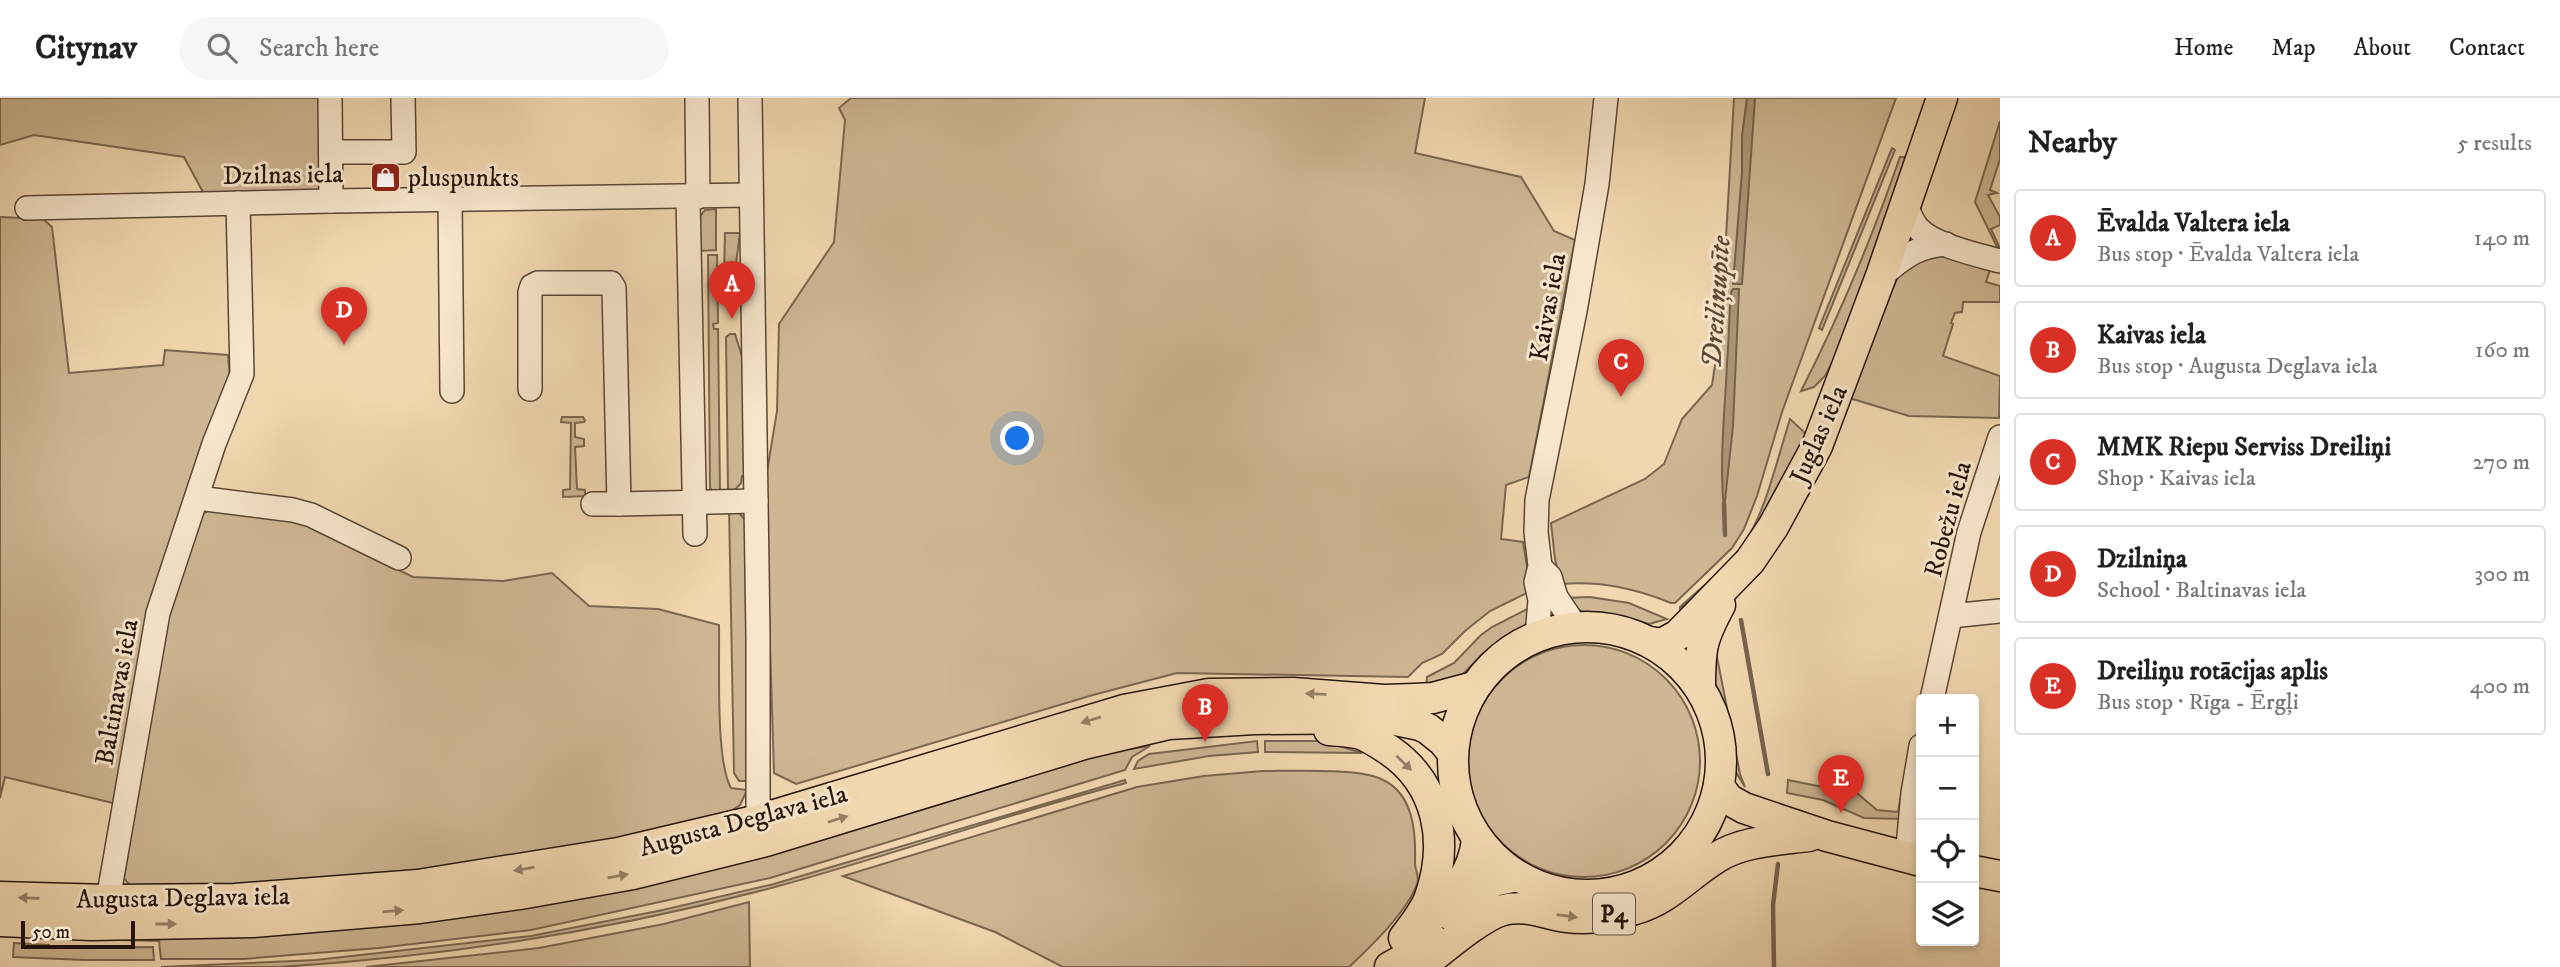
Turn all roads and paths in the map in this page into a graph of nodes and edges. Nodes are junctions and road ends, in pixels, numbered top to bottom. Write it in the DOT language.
graph roads {
  1 [pos="330,98"];
  2 [pos="403,98"];
  3 [pos="697,98"];
  4 [pos="750,98"];
  5 [pos="1606,98"];
  6 [pos="1942,98"];
  7 [pos="331,152"];
  8 [pos="750,195"];
  9 [pos="693,197"];
  10 [pos="450,199"];
  11 [pos="331,201"];
  12 [pos="1906,202"];
  13 [pos="238,203"];
  14 [pos="27,208"];
  15 [pos="1946,244"];
  16 [pos="2000,261"];
  17 [pos="1881,276"];
  18 [pos="530,388"];
  19 [pos="452,391"];
  20 [pos="2000,436"];
  21 [pos="198,498"];
  22 [pos="755,501"];
  23 [pos="694,503"];
  24 [pos="593,504"];
  25 [pos="619,504"];
  26 [pos="695,534"];
  27 [pos="400,558"];
  28 [pos="1540,566"];
  29 [pos="1733,580"];
  30 [pos="2000,611"];
  31 [pos="1951,616"];
  32 [pos="1576,627"];
  33 [pos="1537,636"];
  34 [pos="1640,638"];
  35 [pos="1474,687"];
  36 [pos="1700,688"];
  37 [pos="1932,694"];
  38 [pos="1298,720"];
  39 [pos="1919,757"];
  40 [pos="1452,763"];
  41 [pos="1720,775"];
  42 [pos="758,820"];
  43 [pos="1818,836"];
  44 [pos="1476,839"];
  45 [pos="1695,841"];
  46 [pos="1914,859"];
  47 [pos="1979,872"];
  48 [pos="2000,876"];
  49 [pos="1530,882"];
  50 [pos="0,897"];
  51 [pos="108,900"];
  52 [pos="0,921"];
  53 [pos="1415,952"];
  54 [pos="1390,967"];
  1 -- 7 [label="street"];
  2 -- 7 [label="street"];
  3 -- 9 [label="street"];
  4 -- 8 [label="street"];
  5 -- 28 [label="street, Kaivas iela"];
  6 -- 12 [label="main road, Juglas iela"];
  7 -- 11 [label="street"];
  8 -- 9 [label="street, Dzilnas iela"];
  8 -- 22 [label="street"];
  9 -- 10 [label="street, Dzilnas iela"];
  9 -- 23 [label="street"];
  10 -- 11 [label="street, Dzilnas iela"];
  10 -- 19 [label="street"];
  11 -- 13 [label="street, Dzilnas iela"];
  12 -- 15 [label="street"];
  12 -- 17 [label="main road, Juglas iela"];
  13 -- 14 [label="street, Dzilnas iela"];
  13 -- 21 [label="street, Baltinavas iela"];
  15 -- 16 [label="street"];
  15 -- 17 [label="street"];
  17 -- 29 [label="main road, Juglas iela"];
  18 -- 25 [label="street"];
  20 -- 31 [label="street, Robežu iela"];
  21 -- 27 [label="street"];
  21 -- 51 [label="street, Baltinavas iela"];
  22 -- 23 [label="street"];
  22 -- 42 [label="street"];
  23 -- 25 [label="street"];
  23 -- 26 [label="street"];
  24 -- 25 [label="street"];
  28 -- 32 [label="street, Kaivas iela"];
  28 -- 33 [label="street, Kaivas iela"];
  29 -- 34 [label="main road, Juglas iela"];
  29 -- 36 [label="main road, Juglas iela"];
  30 -- 31 [label="street, Robežu iela"];
  31 -- 37 [label="street, Robežu iela"];
  32 -- 33 [label="main road, P4"];
  32 -- 34 [label="main road, P4"];
  33 -- 35 [label="main road, P4"];
  34 -- 36 [label="main road, P4"];
  35 -- 40 [label="main road, P4"];
  35 -- 42 [label="main road, Augusta Deglava iela, one-way"];
  36 -- 41 [label="main road, P4"];
  38 -- 40 [label="main road, Augusta Deglava iela"];
  52 -- 38 [label="main road, Augusta Deglava iela, one-way"];
  38 -- 53 [label="main road, one-way"];
  39 -- 46 [label="street"];
  40 -- 44 [label="main road, P4"];
  41 -- 43 [label="main road, P4"];
  41 -- 45 [label="main road, P4"];
  42 -- 51 [label="main road, Augusta Deglava iela, one-way"];
  43 -- 45 [label="main road, P4"];
  43 -- 46 [label="main road, P4"];
  53 -- 43 [label="main road, P4, one-way"];
  44 -- 49 [label="main road, P4"];
  44 -- 53 [label="main road, P4"];
  45 -- 49 [label="main road, P4"];
  47 -- 48 [label="main road"];
  49 -- 53 [label="main road, P4"];
  51 -- 50 [label="main road, Augusta Deglava iela, one-way"];
  53 -- 54 [label="main road, P4"];
}
